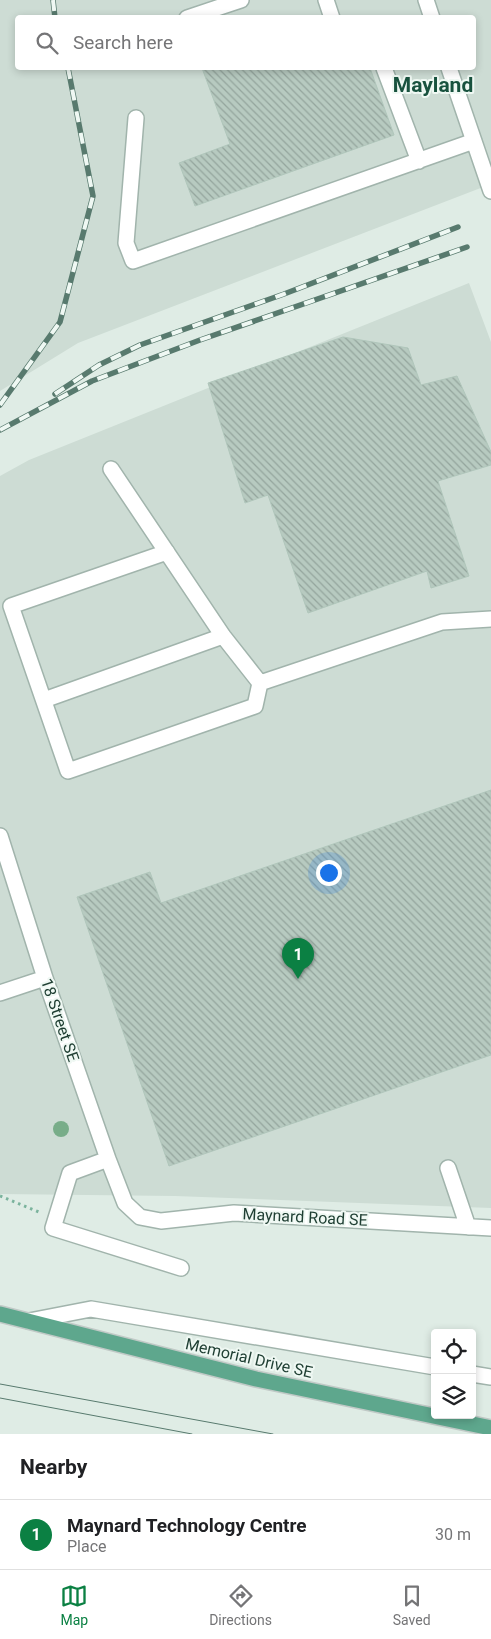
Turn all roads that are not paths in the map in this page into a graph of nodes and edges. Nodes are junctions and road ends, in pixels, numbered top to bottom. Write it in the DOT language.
graph roads {
  1 [pos="240,0"];
  2 [pos="326,0"];
  3 [pos="426,0"];
  4 [pos="208,5"];
  5 [pos="192,15"];
  6 [pos="331,15"];
  7 [pos="431,15"];
  8 [pos="385,70"];
  9 [pos="450,70"];
  10 [pos="136,118"];
  11 [pos="474,141"];
  12 [pos="485,156"];
  13 [pos="419,161"];
  14 [pos="491,191"];
  15 [pos="111,469"];
  16 [pos="167,552"];
  17 [pos="491,619"];
  18 [pos="223,636"];
  19 [pos="260,683"];
  20 [pos="44,700"];
  21 [pos="0,836"];
  22 [pos="6,876"];
  23 [pos="45,978"];
  24 [pos="0,993"];
  25 [pos="108,1159"];
  26 [pos="448,1168"];
  27 [pos="125,1203"];
  28 [pos="468,1227"];
  29 [pos="491,1228"];
  30 [pos="181,1268"];
  31 [pos="0,1314"];
  32 [pos="30,1321"];
  33 [pos="431,1366"];
  34 [pos="476,1375"];
  35 [pos="491,1377"];
  36 [pos="491,1428"];
  1 -- 4 [label="street"];
  2 -- 6 [label="street"];
  3 -- 7 [label="street"];
  4 -- 5 [label="street"];
  8 -- 13 [label="street"];
  9 -- 11 [label="street"];
  10 -- 13 [label="street"];
  11 -- 12 [label="street"];
  11 -- 13 [label="street"];
  12 -- 14 [label="street"];
  15 -- 16 [label="street"];
  16 -- 18 [label="street"];
  16 -- 20 [label="street"];
  17 -- 19 [label="street"];
  18 -- 19 [label="street"];
  18 -- 20 [label="street"];
  19 -- 20 [label="street"];
  21 -- 22 [label="street, 18 Street SE"];
  22 -- 23 [label="street, 18 Street SE"];
  23 -- 24 [label="street"];
  23 -- 25 [label="street, 18 Street SE"];
  25 -- 27 [label="street, 18 Street SE"];
  25 -- 30 [label="street"];
  26 -- 28 [label="street"];
  27 -- 28 [label="street, Maynard Road SE"];
  28 -- 29 [label="street, Maynard Road SE"];
  31 -- 32 [label="main road, Memorial Drive SE"];
  32 -- 33 [label="street"];
  32 -- 36 [label="main road, Memorial Drive SE"];
  34 -- 35 [label="street"];
}
